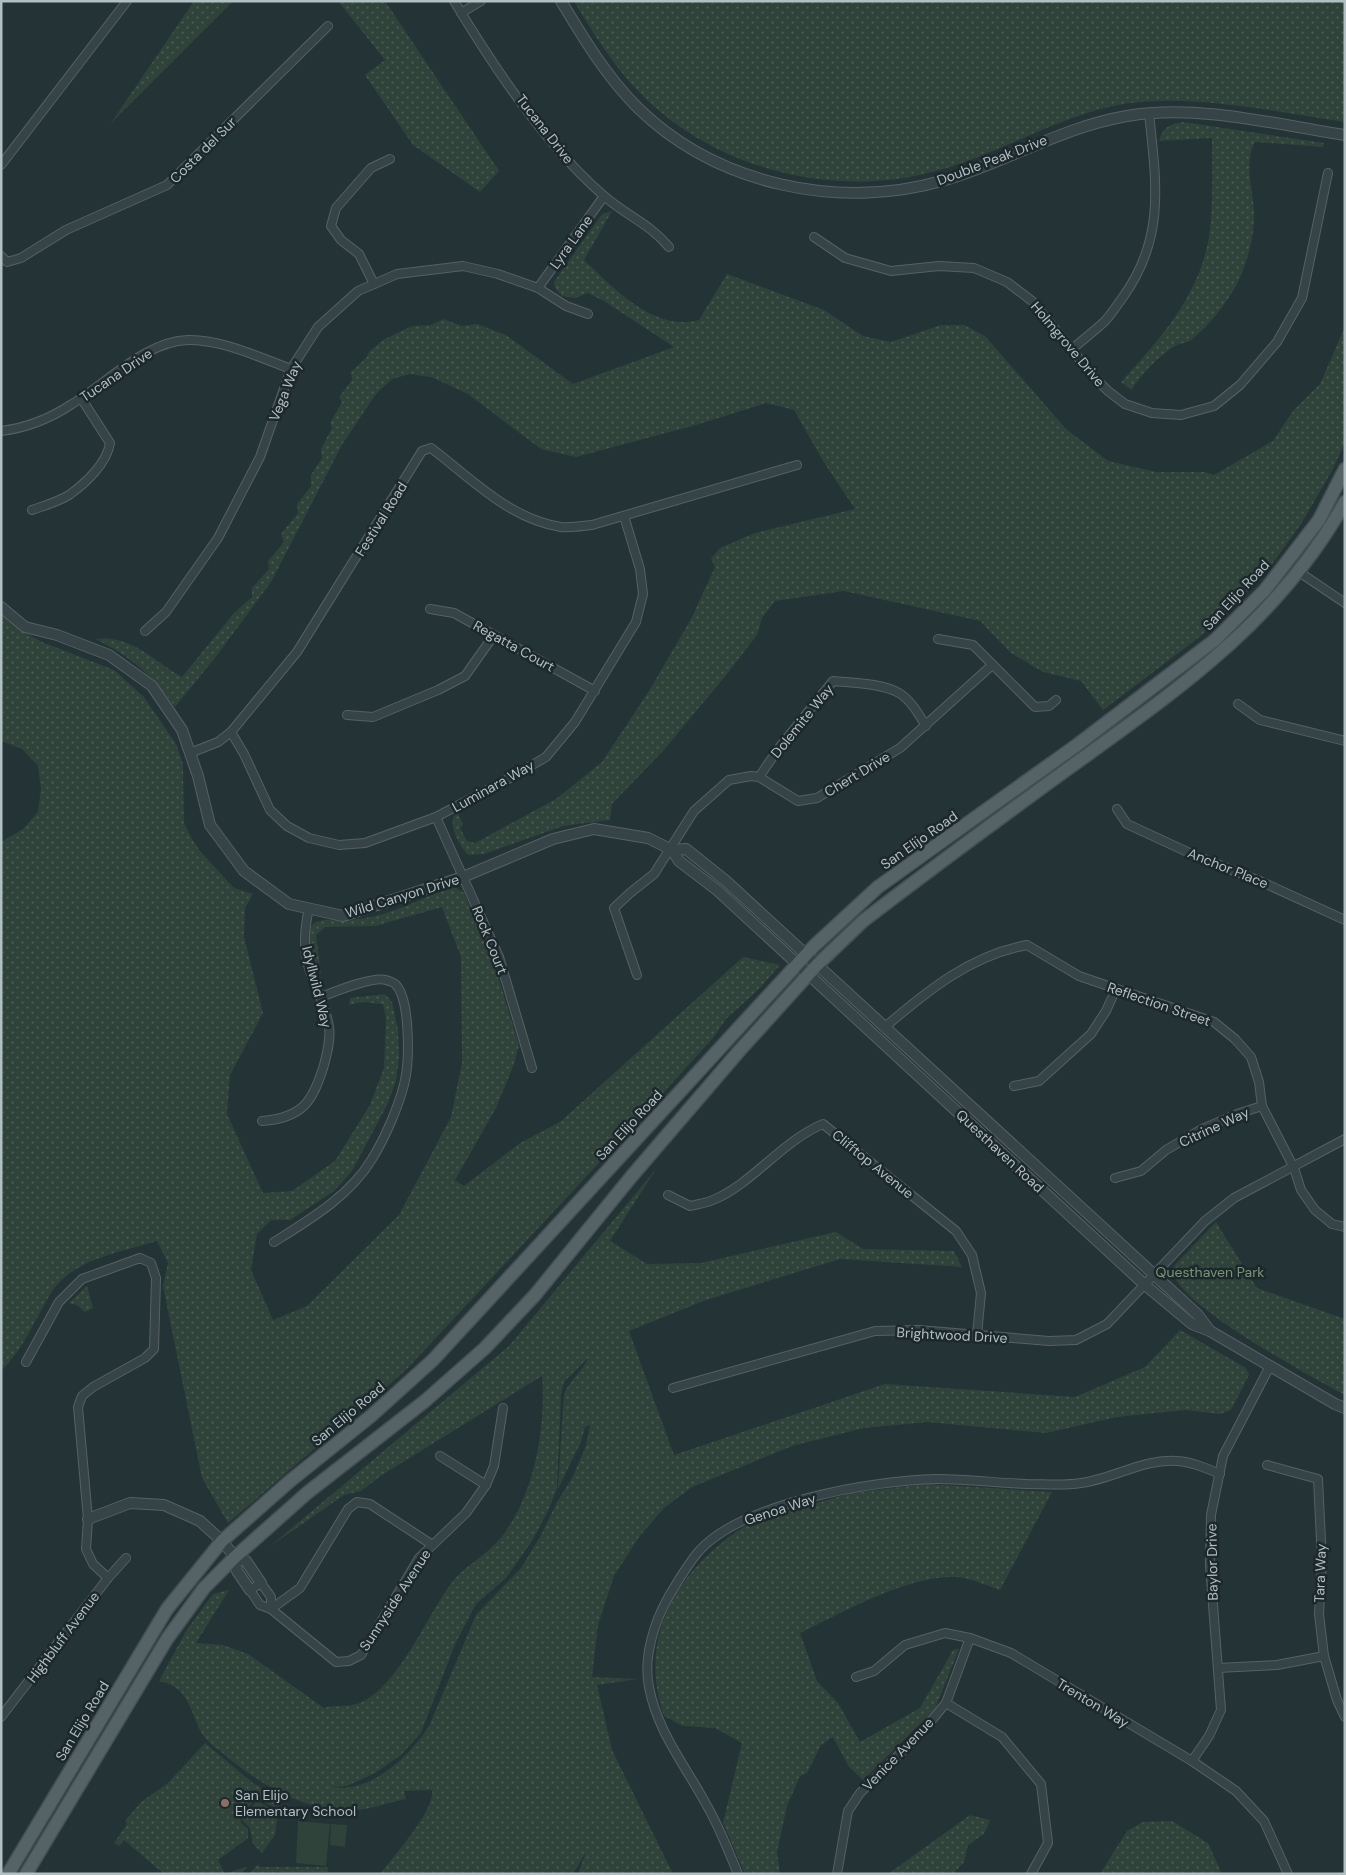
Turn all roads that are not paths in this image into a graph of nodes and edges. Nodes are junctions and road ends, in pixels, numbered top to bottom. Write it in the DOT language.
graph roads {
  1 [pos="127,1"];
  2 [pos="454,1"];
  3 [pos="481,1"];
  4 [pos="561,1"];
  5 [pos="461,13"];
  6 [pos="328,26"];
  7 [pos="1149,113"];
  8 [pos="1345,135"];
  9 [pos="390,158"];
  10 [pos="1,165"];
  11 [pos="1328,173"];
  12 [pos="604,196"];
  13 [pos="814,237"];
  14 [pos="669,247"];
  15 [pos="1,256"];
  16 [pos="374,284"];
  17 [pos="538,288"];
  18 [pos="588,314"];
  19 [pos="1072,349"];
  20 [pos="291,369"];
  21 [pos="82,398"];
  22 [pos="1,430"];
  23 [pos="797,465"];
  24 [pos="1345,469"];
  25 [pos="1345,502"];
  26 [pos="32,510"];
  27 [pos="624,516"];
  28 [pos="1299,572"];
  29 [pos="1345,603"];
  30 [pos="1,607"];
  31 [pos="430,609"];
  32 [pos="145,631"];
  33 [pos="494,635"];
  34 [pos="938,639"];
  35 [pos="991,666"];
  36 [pos="595,691"];
  37 [pos="1056,700"];
  38 [pos="1238,704"];
  39 [pos="347,715"];
  40 [pos="926,726"];
  41 [pos="231,732"];
  42 [pos="1345,740"];
  43 [pos="190,753"];
  44 [pos="759,777"];
  45 [pos="1117,809"];
  46 [pos="436,817"];
  47 [pos="672,850"];
  48 [pos="463,877"];
  49 [pos="309,908"];
  50 [pos="1345,920"];
  51 [pos="801,959"];
  52 [pos="813,970"];
  53 [pos="637,975"];
  54 [pos="1116,989"];
  55 [pos="321,997"];
  56 [pos="884,1027"];
  57 [pos="532,1068"];
  58 [pos="1014,1086"];
  59 [pos="1262,1106"];
  60 [pos="262,1121"];
  61 [pos="1345,1139"];
  62 [pos="1294,1168"];
  63 [pos="1115,1178"];
  64 [pos="668,1195"];
  65 [pos="1345,1227"];
  66 [pos="274,1242"];
  67 [pos="1154,1276"];
  68 [pos="1146,1286"];
  69 [pos="1210,1331"];
  70 [pos="977,1335"];
  71 [pos="26,1362"];
  72 [pos="1270,1366"];
  73 [pos="673,1388"];
  74 [pos="503,1408"];
  75 [pos="1345,1408"];
  76 [pos="440,1456"];
  77 [pos="1267,1465"];
  78 [pos="1220,1474"];
  79 [pos="486,1485"];
  80 [pos="88,1519"];
  81 [pos="222,1541"];
  82 [pos="431,1544"];
  83 [pos="235,1557"];
  84 [pos="126,1558"];
  85 [pos="108,1578"];
  86 [pos="261,1583"];
  87 [pos="250,1590"];
  88 [pos="271,1610"];
  89 [pos="970,1638"];
  90 [pos="1324,1656"];
  91 [pos="1218,1668"];
  92 [pos="856,1677"];
  93 [pos="946,1703"];
  94 [pos="1,1717"];
  95 [pos="1345,1717"];
  96 [pos="1192,1761"];
  97 [pos="8,1874"];
  98 [pos="26,1874"];
  99 [pos="738,1874"];
  100 [pos="836,1874"];
  101 [pos="1032,1874"];
  102 [pos="1288,1874"];
  1 -- 10 [label="street"];
  2 -- 5 [label="street, Tucana Drive"];
  3 -- 5 [label="street"];
  4 -- 7 [label="street, Double Peak Drive"];
  5 -- 12 [label="street, Tucana Drive"];
  6 -- 15 [label="street, Costa del Sur"];
  7 -- 8 [label="street, Double Peak Drive"];
  7 -- 19 [label="street"];
  9 -- 16 [label="street"];
  11 -- 19 [label="street, Holmgrove Drive"];
  12 -- 14 [label="street, Tucana Drive"];
  12 -- 17 [label="street, Lyra Lane"];
  13 -- 19 [label="street, Holmgrove Drive"];
  16 -- 17 [label="street, Vega Way"];
  16 -- 20 [label="street, Vega Way"];
  17 -- 18 [label="street, Vega Way"];
  20 -- 21 [label="street, Tucana Drive"];
  20 -- 32 [label="street, Vega Way"];
  21 -- 22 [label="street, Tucana Drive"];
  21 -- 26 [label="street"];
  23 -- 27 [label="street"];
  24 -- 51 [label="main road, San Elijo Road"];
  25 -- 28 [label="main road"];
  27 -- 36 [label="street, Luminara Way"];
  27 -- 41 [label="street, Festival Road"];
  28 -- 29 [label="street"];
  28 -- 52 [label="main road"];
  30 -- 43 [label="street, Wild Canyon Drive"];
  31 -- 33 [label="street, Regatta Court"];
  33 -- 36 [label="street, Regatta Court"];
  33 -- 39 [label="street"];
  34 -- 35 [label="street"];
  35 -- 37 [label="street"];
  35 -- 40 [label="street, Chert Drive"];
  36 -- 46 [label="street, Luminara Way"];
  38 -- 42 [label="street"];
  40 -- 44 [label="street, Chert Drive"];
  40 -- 44 [label="street, Dolemite Way"];
  41 -- 43 [label="street, Festival Road"];
  41 -- 46 [label="street, Luminara Way"];
  43 -- 49 [label="street, Wild Canyon Drive"];
  44 -- 47 [label="street"];
  45 -- 50 [label="street, Anchor Place"];
  46 -- 48 [label="street, Rock Court"];
  47 -- 48 [label="street, Wild Canyon Drive"];
  47 -- 51 [label="street, Wild Canyon Drive"];
  47 -- 53 [label="street"];
  48 -- 49 [label="street, Wild Canyon Drive"];
  48 -- 57 [label="street, Rock Court"];
  49 -- 55 [label="street, Idyllwild Way"];
  51 -- 52 [label="street, Questhaven Road"];
  51 -- 81 [label="main road, San Elijo Road"];
  52 -- 56 [label="street, Questhaven Road"];
  52 -- 68 [label="street, Questhaven Road"];
  52 -- 83 [label="main road"];
  54 -- 56 [label="street, Reflection Street"];
  54 -- 58 [label="street"];
  54 -- 59 [label="street, Reflection Street"];
  55 -- 60 [label="street, Idyllwild Way"];
  55 -- 66 [label="street"];
  56 -- 67 [label="street, Questhaven Road"];
  59 -- 62 [label="street, Reflection Street"];
  59 -- 63 [label="street, Citrine Way"];
  61 -- 62 [label="street, Brightwood Drive"];
  62 -- 65 [label="street, Reflection Street"];
  62 -- 67 [label="street, Brightwood Drive"];
  64 -- 70 [label="street, Clifftop Avenue"];
  67 -- 68 [label="street, Brightwood Drive"];
  67 -- 69 [label="street, Questhaven Road"];
  68 -- 69 [label="street, Questhaven Road"];
  68 -- 70 [label="street, Brightwood Drive"];
  69 -- 72 [label="street, Questhaven Road"];
  70 -- 73 [label="street, Brightwood Drive"];
  71 -- 80 [label="street"];
  72 -- 75 [label="street, Questhaven Road"];
  72 -- 78 [label="street, Baylor Drive"];
  74 -- 79 [label="street, Sunnyside Avenue"];
  76 -- 79 [label="street"];
  77 -- 90 [label="street, Tara Way"];
  78 -- 91 [label="street, Baylor Drive"];
  78 -- 99 [label="street, Genoa Way"];
  79 -- 82 [label="street, Sunnyside Avenue"];
  80 -- 81 [label="street"];
  80 -- 85 [label="street"];
  81 -- 83 [label="street"];
  81 -- 97 [label="main road, San Elijo Road"];
  82 -- 88 [label="street"];
  82 -- 88 [label="street, Sunnyside Avenue"];
  83 -- 86 [label="street"];
  83 -- 87 [label="street"];
  83 -- 98 [label="main road"];
  84 -- 85 [label="street, Highbluff Avenue"];
  85 -- 94 [label="street, Highbluff Avenue"];
  86 -- 87 [label="street"];
  86 -- 88 [label="street"];
  87 -- 88 [label="street"];
  89 -- 92 [label="street, Trenton Way"];
  89 -- 93 [label="street, Venice Avenue"];
  89 -- 96 [label="street, Trenton Way"];
  90 -- 91 [label="street"];
  90 -- 95 [label="street, Tara Way"];
  91 -- 96 [label="street, Baylor Drive"];
  93 -- 100 [label="street, Venice Avenue"];
  93 -- 101 [label="street"];
  96 -- 102 [label="street, Trenton Way"];
}
